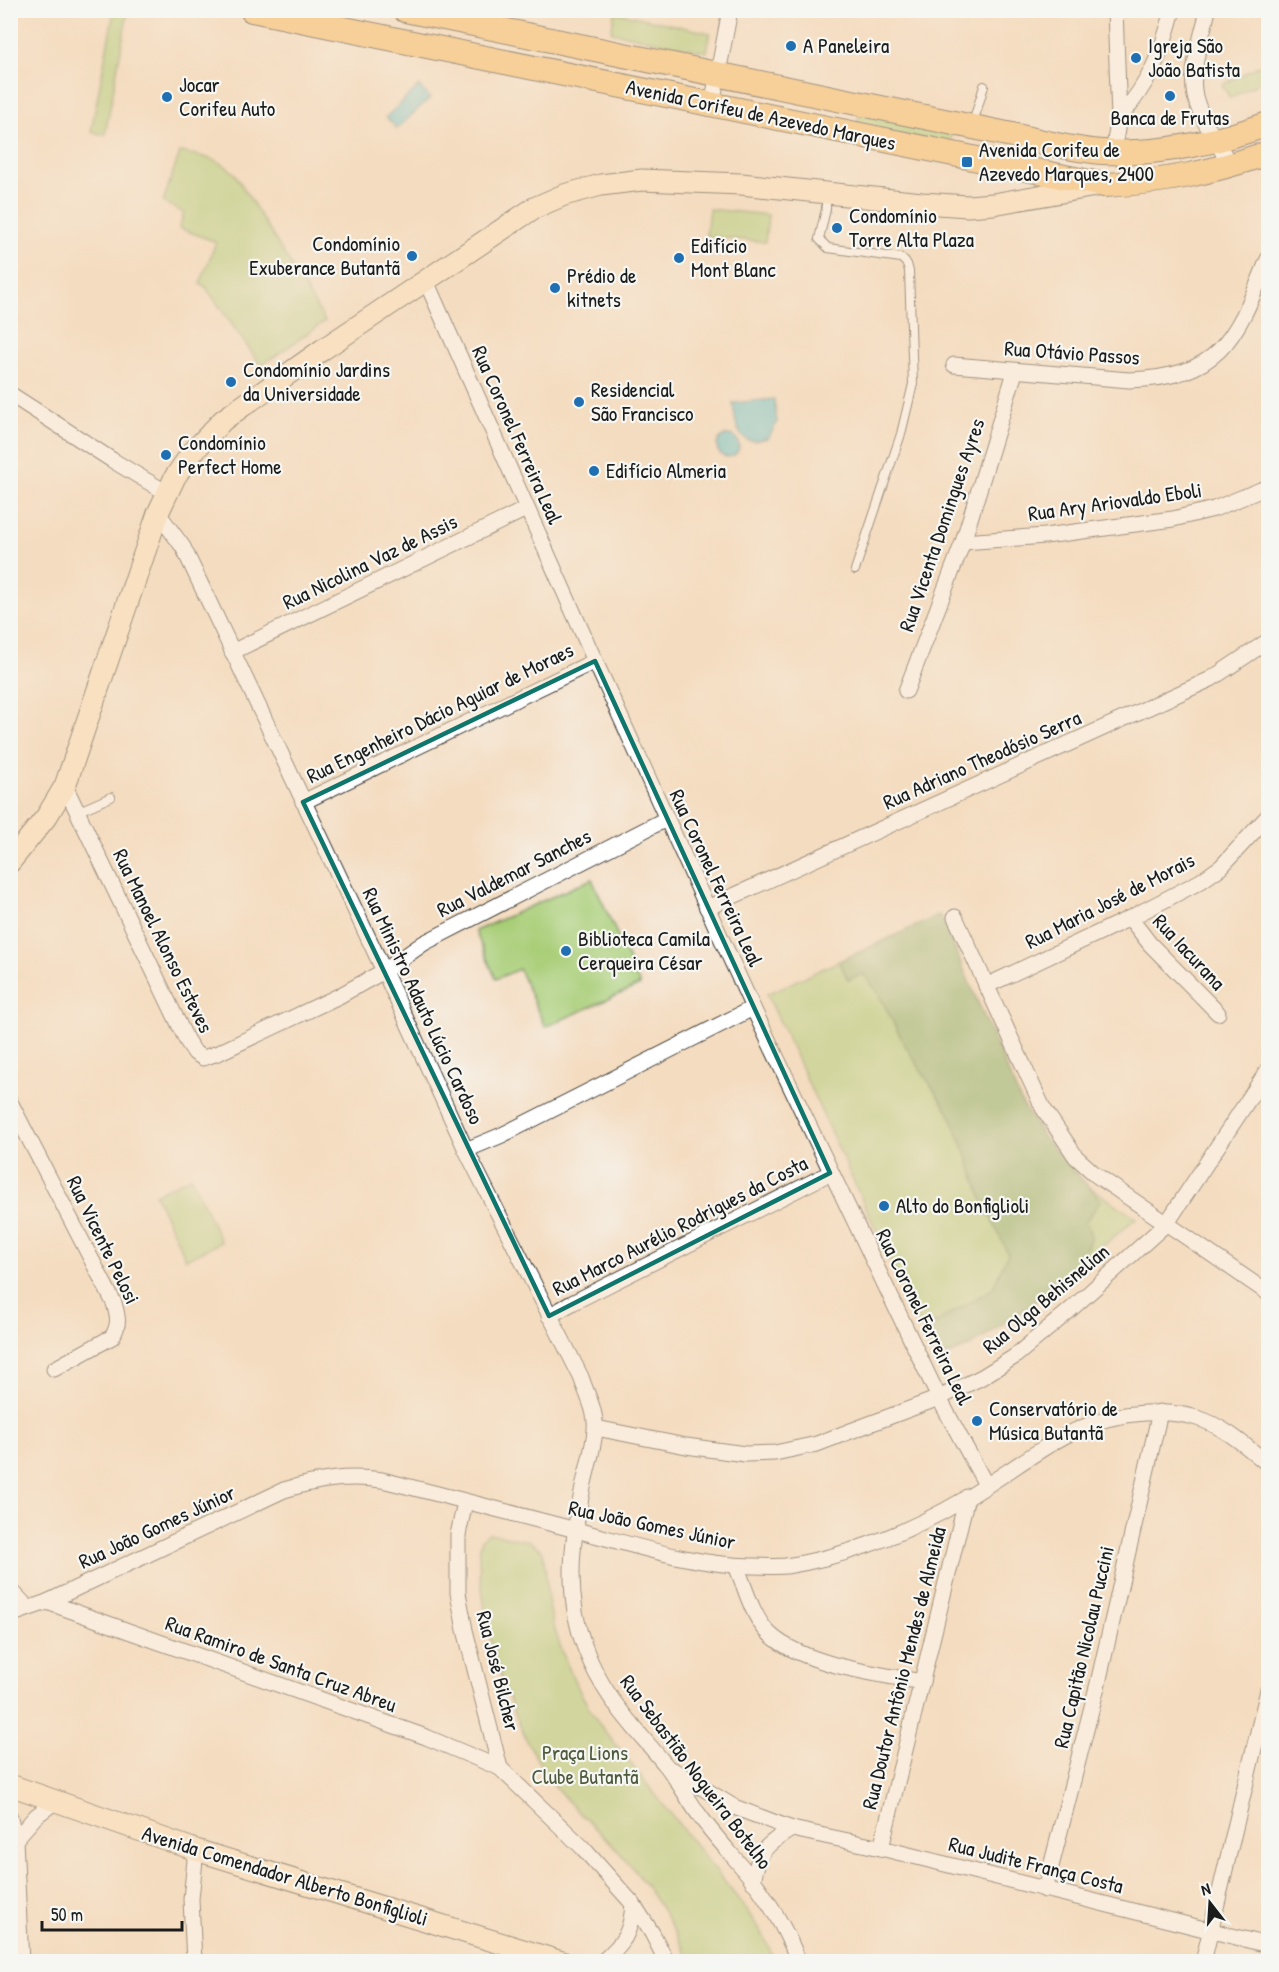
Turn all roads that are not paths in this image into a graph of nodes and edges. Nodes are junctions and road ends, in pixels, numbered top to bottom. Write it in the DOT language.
graph roads {
  1 [pos="252,10"];
  2 [pos="405,10"];
  3 [pos="730,10"];
  4 [pos="1115,10"];
  5 [pos="1173,10"];
  6 [pos="1208,10"];
  7 [pos="717,75"];
  8 [pos="984,86"];
  9 [pos="712,105"];
  10 [pos="1119,118"];
  11 [pos="1269,124"];
  12 [pos="971,127"];
  13 [pos="1217,140"];
  14 [pos="1056,143"];
  15 [pos="1113,152"];
  16 [pos="1269,153"];
  17 [pos="1231,166"];
  18 [pos="1023,169"];
  19 [pos="1104,185"];
  20 [pos="826,192"];
  21 [pos="1004,202"];
  22 [pos="1269,259"];
  23 [pos="426,281"];
  24 [pos="954,365"];
  25 [pos="1015,372"];
  26 [pos="10,394"];
  27 [pos="1269,487"];
  28 [pos="167,493"];
  29 [pos="526,509"];
  30 [pos="158,513"];
  31 [pos="963,542"];
  32 [pos="855,570"];
  33 [pos="1269,642"];
  34 [pos="232,651"];
  35 [pos="595,662"];
  36 [pos="906,690"];
  37 [pos="65,786"];
  38 [pos="111,797"];
  39 [pos="303,802"];
  40 [pos="77,813"];
  41 [pos="1269,816"];
  42 [pos="666,819"];
  43 [pos="10,862"];
  44 [pos="707,908"];
  45 [pos="955,917"];
  46 [pos="1130,918"];
  47 [pos="384,971"];
  48 [pos="986,986"];
  49 [pos="753,1008"];
  50 [pos="1218,1013"];
  51 [pos="1269,1070"];
  52 [pos="10,1102"];
  53 [pos="466,1150"];
  54 [pos="830,1173"];
  55 [pos="1167,1223"];
  56 [pos="1269,1293"];
  57 [pos="549,1316"];
  58 [pos="54,1369"];
  59 [pos="939,1398"];
  60 [pos="1160,1412"];
  61 [pos="596,1428"];
  62 [pos="1269,1464"];
  63 [pos="986,1485"];
  64 [pos="968,1497"];
  65 [pos="465,1502"];
  66 [pos="576,1530"];
  67 [pos="736,1566"];
  68 [pos="10,1589"];
  69 [pos="47,1602"];
  70 [pos="28,1608"];
  71 [pos="10,1615"];
  72 [pos="922,1682"];
  73 [pos="1269,1689"];
  74 [pos="666,1765"];
  75 [pos="500,1768"];
  76 [pos="10,1785"];
  77 [pos="56,1802"];
  78 [pos="10,1817"];
  79 [pos="792,1829"];
  80 [pos="15,1840"];
  81 [pos="881,1848"];
  82 [pos="196,1850"];
  83 [pos="753,1882"];
  84 [pos="1045,1890"];
  85 [pos="633,1904"];
  86 [pos="1211,1930"];
  87 [pos="1269,1945"];
  88 [pos="21,1962"];
  89 [pos="194,1962"];
  90 [pos="562,1962"];
  91 [pos="602,1962"];
  92 [pos="667,1962"];
  93 [pos="799,1962"];
  94 [pos="1203,1962"];
  1 -- 9 [label="main road, Avenida Corifeu de Azevedo Marques"];
  2 -- 7 [label="main road, Avenida Corifeu de Azevedo Marques"];
  3 -- 7 [label="street"];
  4 -- 10 [label="street"];
  5 -- 10 [label="street"];
  6 -- 13 [label="street"];
  7 -- 9 [label="street"];
  7 -- 12 [label="main road, Avenida Corifeu de Azevedo Marques"];
  8 -- 12 [label="lane"];
  9 -- 18 [label="main road, Avenida Corifeu de Azevedo Marques"];
  10 -- 15 [label="street"];
  11 -- 13 [label="main road, Avenida Corifeu de Azevedo Marques"];
  12 -- 14 [label="main road, Avenida Corifeu de Azevedo Marques"];
  13 -- 15 [label="main road, Avenida Corifeu de Azevedo Marques"];
  13 -- 17 [label="street"];
  14 -- 15 [label="main road, Avenida Corifeu de Azevedo Marques"];
  14 -- 18 [label="main road"];
  16 -- 17 [label="main road, Avenida Corifeu de Azevedo Marques"];
  17 -- 19 [label="main road, Avenida Corifeu de Azevedo Marques"];
  18 -- 19 [label="main road, Avenida Corifeu de Azevedo Marques"];
  18 -- 21 [label="main road"];
  19 -- 21 [label="main road"];
  20 -- 21 [label="main road"];
  20 -- 23 [label="main road"];
  20 -- 32 [label="lane"];
  22 -- 25 [label="street, Rua Otávio Passos"];
  23 -- 28 [label="main road"];
  23 -- 29 [label="street, Rua Coronel Ferreira Leal"];
  24 -- 25 [label="street, Rua Otávio Passos"];
  25 -- 31 [label="street, Rua Vicenta Domingues Ayres"];
  26 -- 28 [label="street"];
  27 -- 31 [label="street, Rua Ary Ariovaldo Eboli"];
  28 -- 30 [label="main road"];
  29 -- 34 [label="street, Rua Nicolina Vaz de Assis"];
  29 -- 35 [label="street, Rua Coronel Ferreira Leal"];
  30 -- 34 [label="street, Rua Ministro Adauto Lúcio Cardoso"];
  30 -- 37 [label="main road"];
  31 -- 36 [label="street, Rua Vicenta Domingues Ayres"];
  33 -- 44 [label="street, Rua Adriano Theodósio Serra"];
  34 -- 39 [label="street, Rua Ministro Adauto Lúcio Cardoso"];
  35 -- 39 [label="street, Rua Engenheiro Dácio Aguiar de Moraes"];
  35 -- 42 [label="street, Rua Coronel Ferreira Leal"];
  37 -- 40 [label="street, Rua Manoel Alonso Esteves"];
  37 -- 43 [label="main road"];
  38 -- 40 [label="lane"];
  39 -- 47 [label="street, Rua Ministro Adauto Lúcio Cardoso"];
  40 -- 47 [label="street, Rua Manoel Alonso Esteves"];
  41 -- 46 [label="street, Rua Maria José de Morais"];
  42 -- 44 [label="street, Rua Coronel Ferreira Leal"];
  42 -- 47 [label="street, Rua Valdemar Sanches"];
  44 -- 49 [label="street, Rua Coronel Ferreira Leal"];
  45 -- 48 [label="street"];
  46 -- 48 [label="street, Rua Maria José de Morais"];
  46 -- 50 [label="street, Rua Iacurana"];
  47 -- 53 [label="street, Rua Ministro Adauto Lúcio Cardoso"];
  48 -- 55 [label="street"];
  49 -- 53 [label="street"];
  49 -- 54 [label="street, Rua Coronel Ferreira Leal"];
  51 -- 55 [label="street, Rua Olga Behisnelian"];
  52 -- 58 [label="street, Rua Vicente Pelosi"];
  53 -- 57 [label="street, Rua Ministro Adauto Lúcio Cardoso"];
  54 -- 57 [label="street, Rua Marco Aurélio Rodrigues da Costa"];
  54 -- 59 [label="street, Rua Coronel Ferreira Leal"];
  55 -- 56 [label="street"];
  55 -- 59 [label="street, Rua Olga Behisnelian"];
  57 -- 61 [label="street, Rua Ministro Adauto Lúcio Cardoso"];
  59 -- 61 [label="street, Rua Olga Behisnelian"];
  59 -- 63 [label="street, Rua Coronel Ferreira Leal"];
  60 -- 62 [label="street, Rua João Gomes Júnior"];
  60 -- 63 [label="street, Rua João Gomes Júnior"];
  60 -- 84 [label="street, Rua Capitão Nicolau Puccini"];
  61 -- 66 [label="street, Rua Ministro Adauto Lúcio Cardoso"];
  63 -- 64 [label="street, Rua João Gomes Júnior"];
  64 -- 67 [label="street, Rua João Gomes Júnior"];
  64 -- 72 [label="street, Rua Doutor Antônio Mendes de Almeida"];
  65 -- 66 [label="street, Rua João Gomes Júnior"];
  65 -- 69 [label="street, Rua João Gomes Júnior"];
  65 -- 75 [label="street, Rua José Bilcher"];
  66 -- 67 [label="street, Rua João Gomes Júnior"];
  66 -- 74 [label="street, Rua Sebastião Nogueira Botelho"];
  67 -- 72 [label="street"];
  68 -- 70 [label="street"];
  69 -- 70 [label="street, Rua João Gomes Júnior"];
  69 -- 75 [label="street, Rua Ramiro de Santa Cruz Abreu"];
  70 -- 71 [label="street, Rua João Gomes Júnior"];
  72 -- 81 [label="street, Rua Doutor Antônio Mendes de Almeida"];
  73 -- 86 [label="street"];
  74 -- 79 [label="street, Rua Judite França Costa"];
  74 -- 83 [label="street, Rua Sebastião Nogueira Botelho"];
  75 -- 85 [label="street"];
  76 -- 77 [label="main road, Avenida Comendador Alberto Bonfiglioli"];
  77 -- 80 [label="street"];
  77 -- 82 [label="main road, Avenida Comendador Alberto Bonfiglioli"];
  78 -- 80 [label="street"];
  79 -- 81 [label="street, Rua Judite França Costa"];
  79 -- 83 [label="street"];
  80 -- 88 [label="street"];
  81 -- 84 [label="street, Rua Judite França Costa"];
  82 -- 89 [label="street"];
  82 -- 90 [label="main road, Avenida Comendador Alberto Bonfiglioli"];
  83 -- 93 [label="street, Rua Sebastião Nogueira Botelho"];
  84 -- 86 [label="street, Rua Judite França Costa"];
  85 -- 91 [label="street"];
  85 -- 92 [label="street"];
  86 -- 87 [label="street, Rua Judite França Costa"];
  86 -- 94 [label="street"];
}
